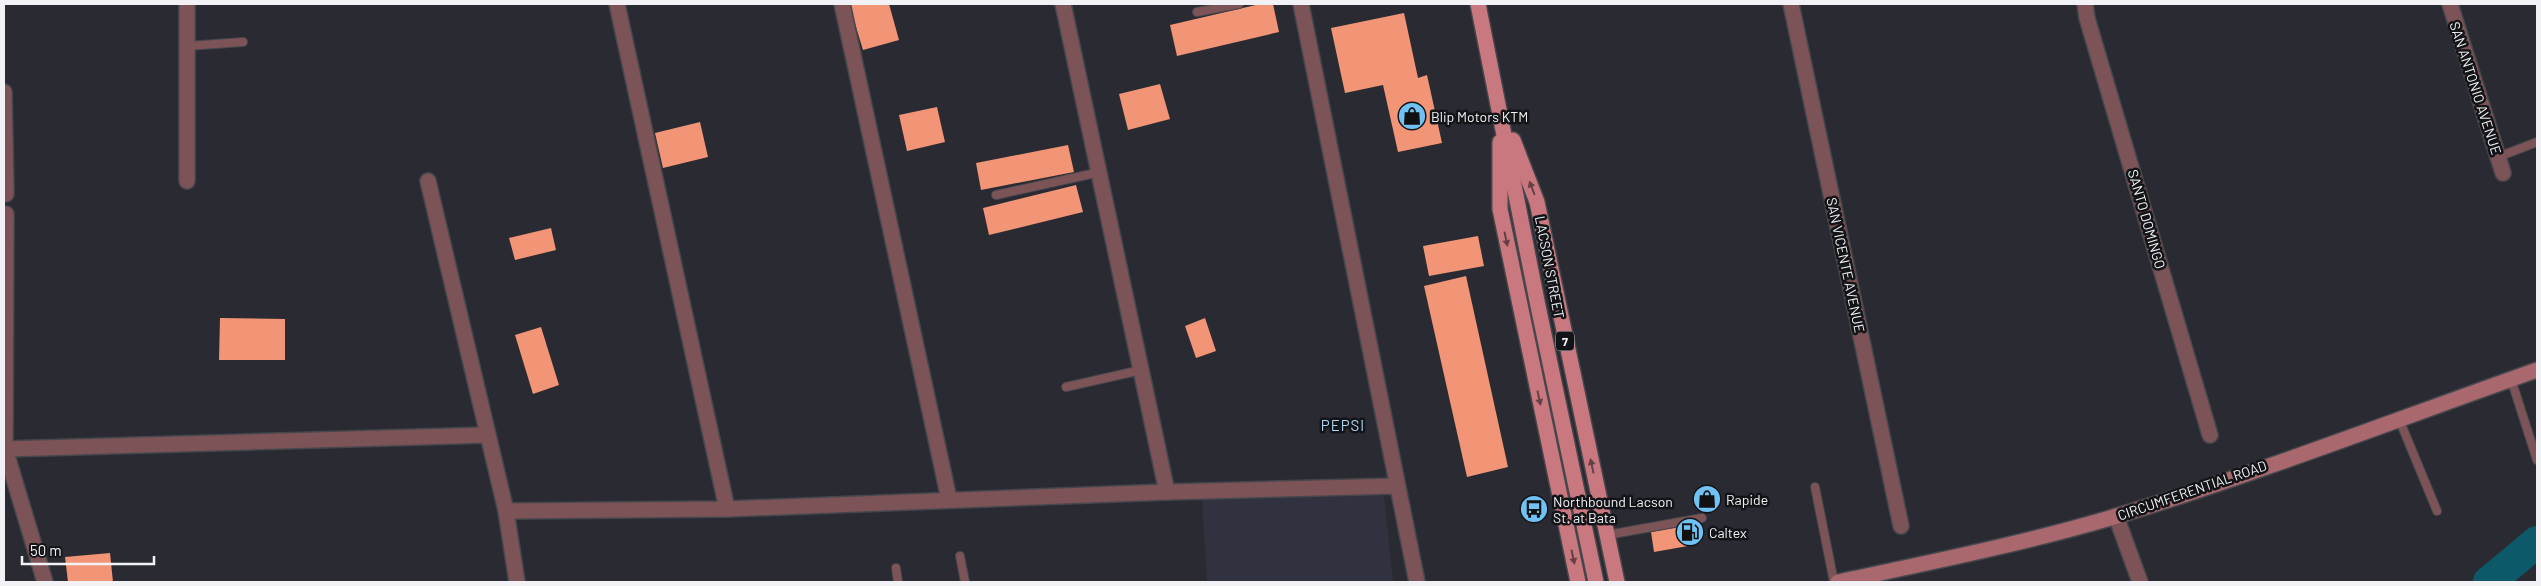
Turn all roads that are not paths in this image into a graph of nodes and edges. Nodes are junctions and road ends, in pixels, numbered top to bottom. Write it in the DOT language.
graph roads {
  1 [pos="187,4"];
  2 [pos="617,4"];
  3 [pos="842,4"];
  4 [pos="1063,4"];
  5 [pos="1239,4"];
  6 [pos="1301,4"];
  7 [pos="1478,4"];
  8 [pos="1791,4"];
  9 [pos="2085,4"];
  10 [pos="2450,4"];
  11 [pos="1197,12"];
  12 [pos="243,42"];
  13 [pos="187,46"];
  14 [pos="4,92"];
  15 [pos="1499,104"];
  16 [pos="2537,142"];
  17 [pos="2498,157"];
  18 [pos="1100,172"];
  19 [pos="2503,173"];
  20 [pos="187,181"];
  21 [pos="428,181"];
  22 [pos="6,194"];
  23 [pos="996,195"];
  24 [pos="6,214"];
  25 [pos="1141,370"];
  26 [pos="2537,370"];
  27 [pos="2511,379"];
  28 [pos="1066,387"];
  29 [pos="2399,419"];
  30 [pos="488,435"];
  31 [pos="2210,435"];
  32 [pos="5,449"];
  33 [pos="2537,460"];
  34 [pos="1397,486"];
  35 [pos="1815,487"];
  36 [pos="1167,492"];
  37 [pos="949,499"];
  38 [pos="727,509"];
  39 [pos="506,511"];
  40 [pos="2437,511"];
  41 [pos="2116,516"];
  42 [pos="1702,518"];
  43 [pos="1902,526"];
  44 [pos="1607,535"];
  45 [pos="960,556"];
  46 [pos="896,568"];
  47 [pos="45,582"];
  48 [pos="517,582"];
  49 [pos="898,582"];
  50 [pos="966,582"];
  51 [pos="1416,582"];
  52 [pos="1578,582"];
  53 [pos="1596,582"];
  54 [pos="1617,582"];
  55 [pos="1834,582"];
  56 [pos="1838,582"];
  57 [pos="2140,582"];
  1 -- 13 [label="street"];
  2 -- 38 [label="street"];
  3 -- 37 [label="street"];
  4 -- 18 [label="street"];
  5 -- 11 [label="lane"];
  6 -- 34 [label="street"];
  7 -- 15 [label="main road, LACSON STREET / 7"];
  8 -- 43 [label="street, SAN VICENTE AVENUE"];
  9 -- 31 [label="street, SANTO DOMINGO"];
  10 -- 17 [label="street, SAN ANTONIO AVENUE"];
  12 -- 13 [label="lane"];
  13 -- 20 [label="street"];
  14 -- 22 [label="street"];
  44 -- 15 [label="main road, LACSON STREET / 7, one-way"];
  15 -- 52 [label="main road, LACSON STREET / 7, one-way"];
  15 -- 53 [label="main road, LACSON STREET / 7"];
  16 -- 17 [label="lane"];
  17 -- 19 [label="street, SAN ANTONIO AVENUE"];
  18 -- 23 [label="lane"];
  18 -- 25 [label="street"];
  21 -- 30 [label="street"];
  24 -- 32 [label="street"];
  25 -- 28 [label="lane"];
  25 -- 36 [label="street"];
  26 -- 27 [label="main road, CIRCUMFERENTIAL ROAD"];
  27 -- 29 [label="main road, CIRCUMFERENTIAL ROAD"];
  27 -- 33 [label="lane"];
  29 -- 40 [label="lane"];
  29 -- 41 [label="main road, CIRCUMFERENTIAL ROAD"];
  30 -- 32 [label="street"];
  30 -- 39 [label="street"];
  32 -- 47 [label="street"];
  34 -- 36 [label="street"];
  34 -- 51 [label="street"];
  35 -- 55 [label="lane"];
  36 -- 37 [label="street"];
  37 -- 38 [label="street"];
  38 -- 39 [label="street"];
  39 -- 48 [label="street"];
  41 -- 56 [label="main road, CIRCUMFERENTIAL ROAD"];
  41 -- 57 [label="street"];
  42 -- 44 [label="lane"];
  44 -- 54 [label="main road, LACSON STREET / 7"];
  45 -- 50 [label="lane"];
  46 -- 49 [label="lane"];
}
